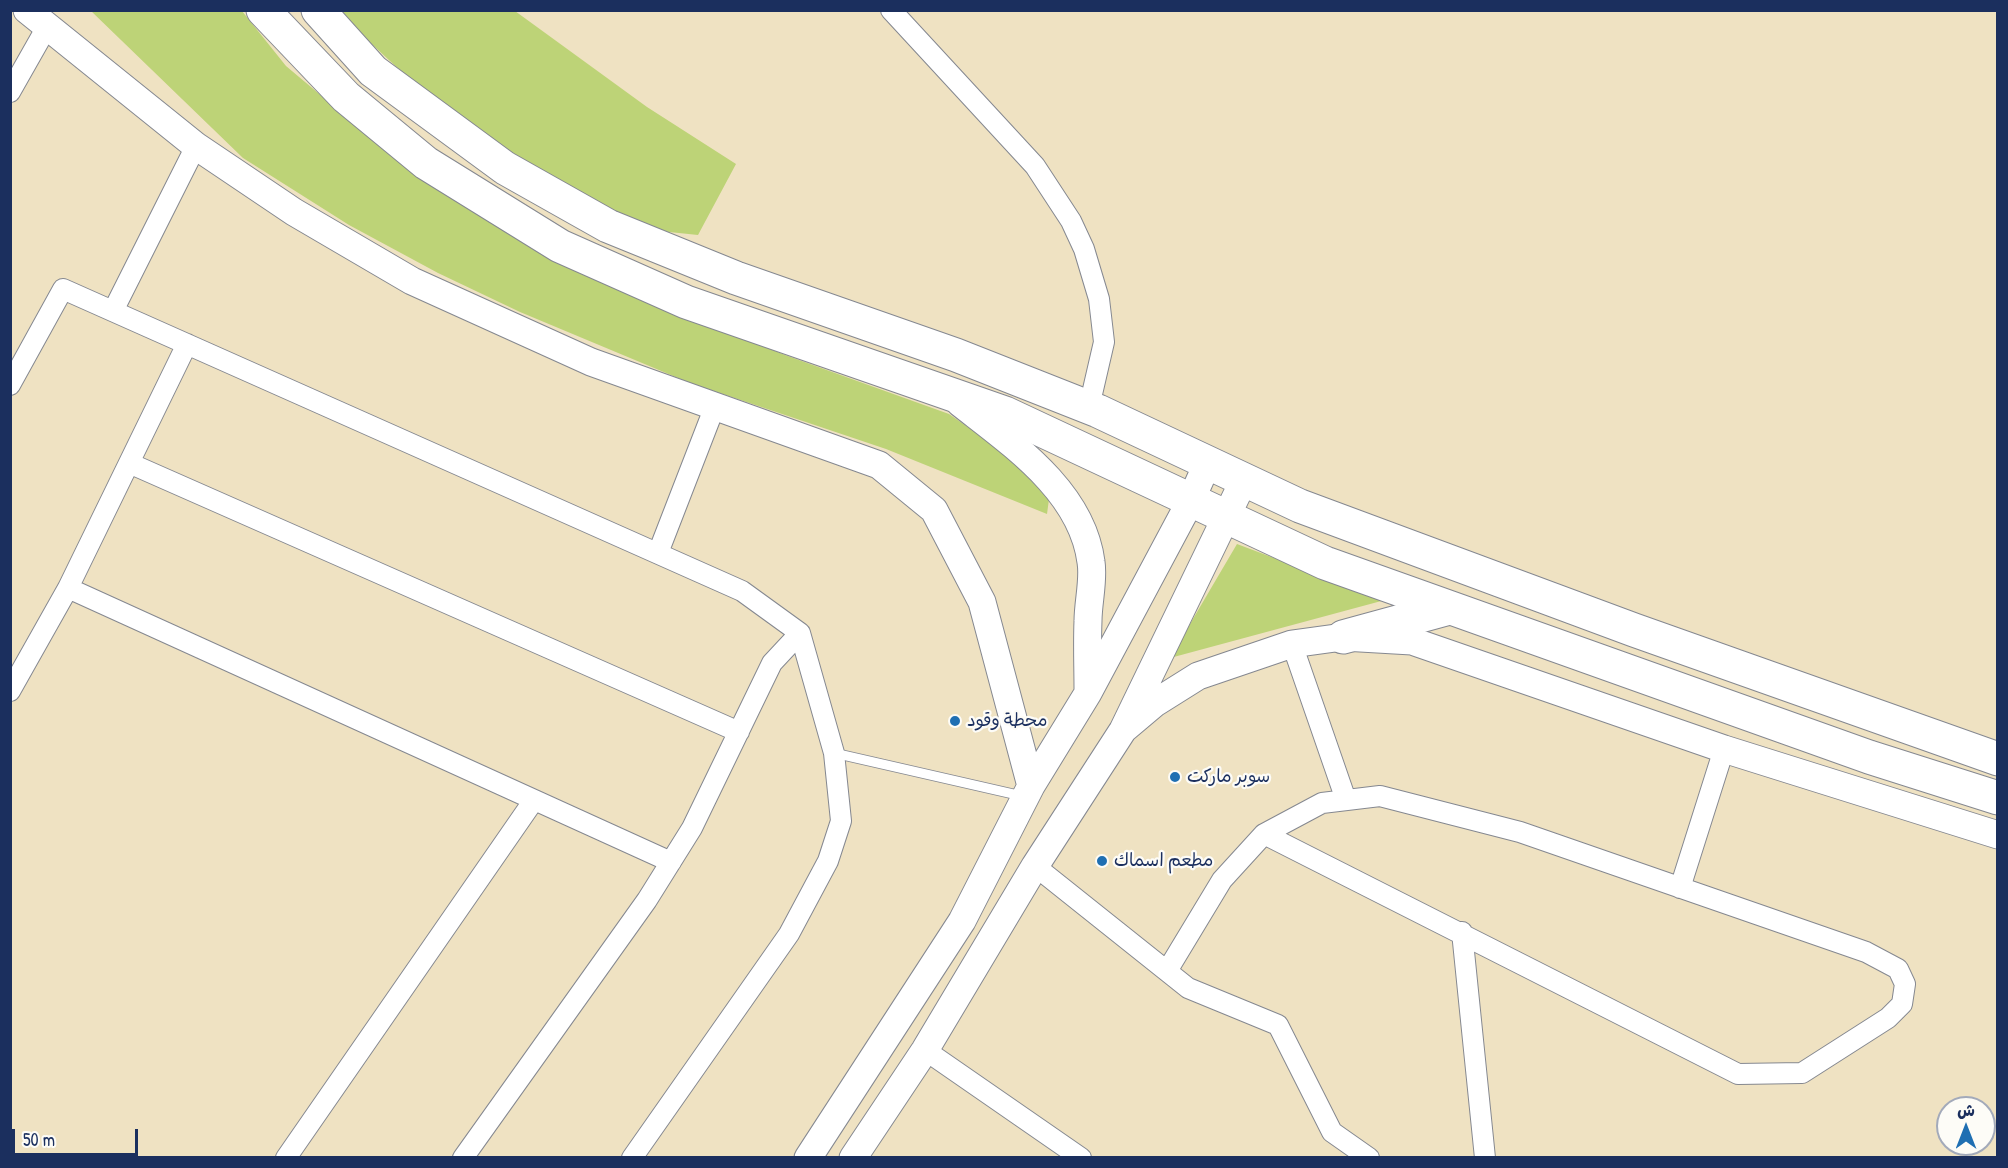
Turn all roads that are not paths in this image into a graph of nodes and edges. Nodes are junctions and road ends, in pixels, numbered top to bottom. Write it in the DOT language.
graph roads {
  1 [pos="263,10"];
  2 [pos="318,10"];
  3 [pos="891,10"];
  4 [pos="38,18"];
  5 [pos="10,92"];
  6 [pos="196,146"];
  7 [pos="113,311"];
  8 [pos="187,344"];
  9 [pos="10,385"];
  10 [pos="948,393"];
  11 [pos="715,406"];
  12 [pos="1089,407"];
  13 [pos="1208,462"];
  14 [pos="129,463"];
  15 [pos="1244,480"];
  16 [pos="1191,500"];
  17 [pos="1224,516"];
  18 [pos="658,553"];
  19 [pos="68,588"];
  20 [pos="1449,608"];
  21 [pos="800,633"];
  22 [pos="1343,637"];
  23 [pos="1292,644"];
  24 [pos="10,692"];
  25 [pos="1088,693"];
  26 [pos="1123,730"];
  27 [pos="739,732"];
  28 [pos="1724,749"];
  29 [pos="834,753"];
  30 [pos="1998,759"];
  31 [pos="1028,791"];
  32 [pos="1998,798"];
  33 [pos="534,800"];
  34 [pos="1346,800"];
  35 [pos="1264,834"];
  36 [pos="1998,835"];
  37 [pos="671,862"];
  38 [pos="1035,866"];
  39 [pos="1680,888"];
  40 [pos="1462,932"];
  41 [pos="1167,971"];
  42 [pos="889,1033"];
  43 [pos="922,1054"];
  44 [pos="286,1158"];
  45 [pos="464,1158"];
  46 [pos="632,1158"];
  47 [pos="808,1158"];
  48 [pos="853,1158"];
  49 [pos="1081,1158"];
  50 [pos="1369,1158"];
  51 [pos="1485,1158"];
  1 -- 10 [label="highway"];
  2 -- 12 [label="highway"];
  3 -- 12 [label="street"];
  4 -- 5 [label="street"];
  4 -- 6 [label="street"];
  6 -- 7 [label="street"];
  6 -- 11 [label="street"];
  7 -- 8 [label="street"];
  7 -- 9 [label="street"];
  8 -- 14 [label="street"];
  8 -- 18 [label="street"];
  10 -- 16 [label="highway"];
  10 -- 25 [label="street"];
  11 -- 18 [label="street"];
  11 -- 31 [label="street"];
  12 -- 13 [label="highway"];
  13 -- 15 [label="highway"];
  13 -- 16 [label="street"];
  14 -- 19 [label="street"];
  14 -- 27 [label="street"];
  15 -- 17 [label="street"];
  15 -- 30 [label="highway"];
  16 -- 17 [label="highway"];
  16 -- 25 [label="street"];
  17 -- 20 [label="highway"];
  17 -- 26 [label="street"];
  18 -- 21 [label="street"];
  19 -- 24 [label="street"];
  19 -- 33 [label="street"];
  20 -- 22 [label="highway"];
  20 -- 32 [label="highway"];
  21 -- 27 [label="street"];
  21 -- 29 [label="street"];
  22 -- 23 [label="street"];
  22 -- 28 [label="street"];
  23 -- 26 [label="street"];
  23 -- 34 [label="street"];
  25 -- 31 [label="street"];
  26 -- 38 [label="street"];
  27 -- 37 [label="street"];
  28 -- 36 [label="street"];
  28 -- 39 [label="street"];
  29 -- 31 [label="lane"];
  29 -- 46 [label="street"];
  31 -- 42 [label="street"];
  33 -- 37 [label="street"];
  33 -- 44 [label="street"];
  34 -- 35 [label="street"];
  34 -- 39 [label="street"];
  35 -- 40 [label="street"];
  35 -- 41 [label="street"];
  37 -- 45 [label="street"];
  38 -- 41 [label="street"];
  38 -- 43 [label="street"];
  39 -- 40 [label="street"];
  40 -- 51 [label="street"];
  41 -- 50 [label="street"];
  42 -- 43 [label="street"];
  42 -- 47 [label="street"];
  43 -- 48 [label="street"];
  43 -- 49 [label="street"];
}
